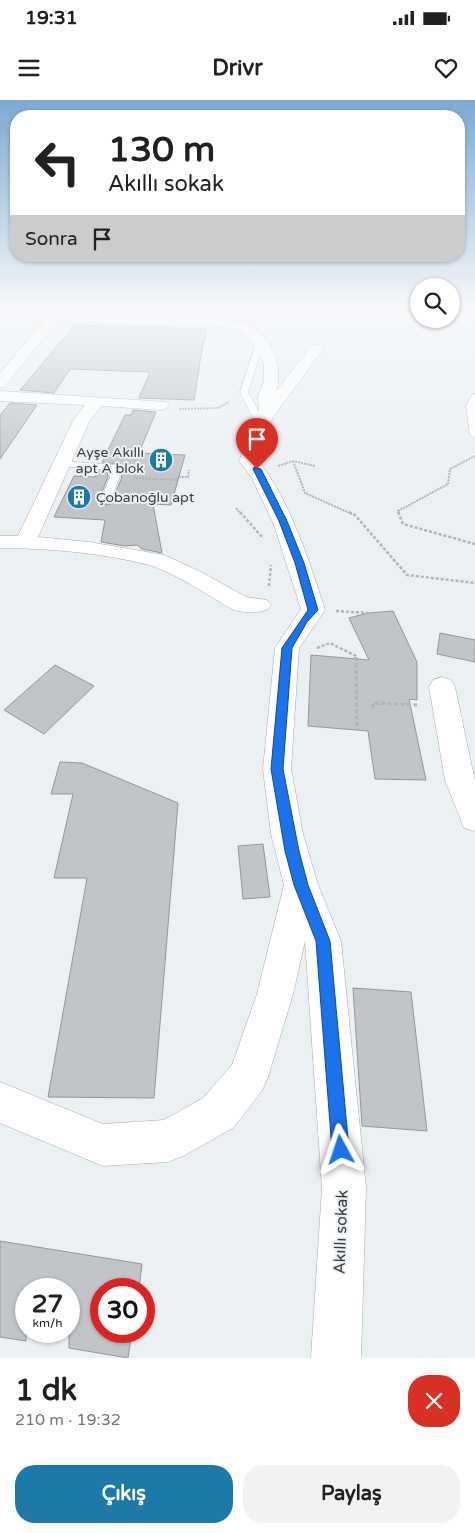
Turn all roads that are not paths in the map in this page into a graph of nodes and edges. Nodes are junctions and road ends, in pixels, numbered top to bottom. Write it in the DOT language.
graph roads {
  1 [pos="13,367"];
  2 [pos="252,367"];
  3 [pos="271,367"];
  4 [pos="303,367"];
  5 [pos="0,383"];
  6 [pos="0,396"];
  7 [pos="475,397"];
  8 [pos="97,402"];
  9 [pos="161,405"];
  10 [pos="263,420"];
  11 [pos="475,435"];
  12 [pos="60,464"];
  13 [pos="105,501"];
  14 [pos="0,542"];
  15 [pos="25,542"];
  16 [pos="259,605"];
  17 [pos="444,697"];
  18 [pos="475,818"];
  19 [pos="301,885"];
  20 [pos="0,1102"];
  21 [pos="336,1358"];
  1 -- 5 [label="street"];
  2 -- 10 [label="lane"];
  3 -- 10 [label="street"];
  4 -- 10 [label="street"];
  6 -- 8 [label="street"];
  7 -- 11 [label="lane"];
  8 -- 9 [label="street"];
  8 -- 12 [label="street"];
  10 -- 19 [label="street, Akıllı sokak"];
  12 -- 13 [label="lane"];
  12 -- 15 [label="street"];
  14 -- 15 [label="street"];
  15 -- 16 [label="street"];
  17 -- 18 [label="street"];
  19 -- 20 [label="street"];
  19 -- 21 [label="street, Akıllı sokak"];
}
